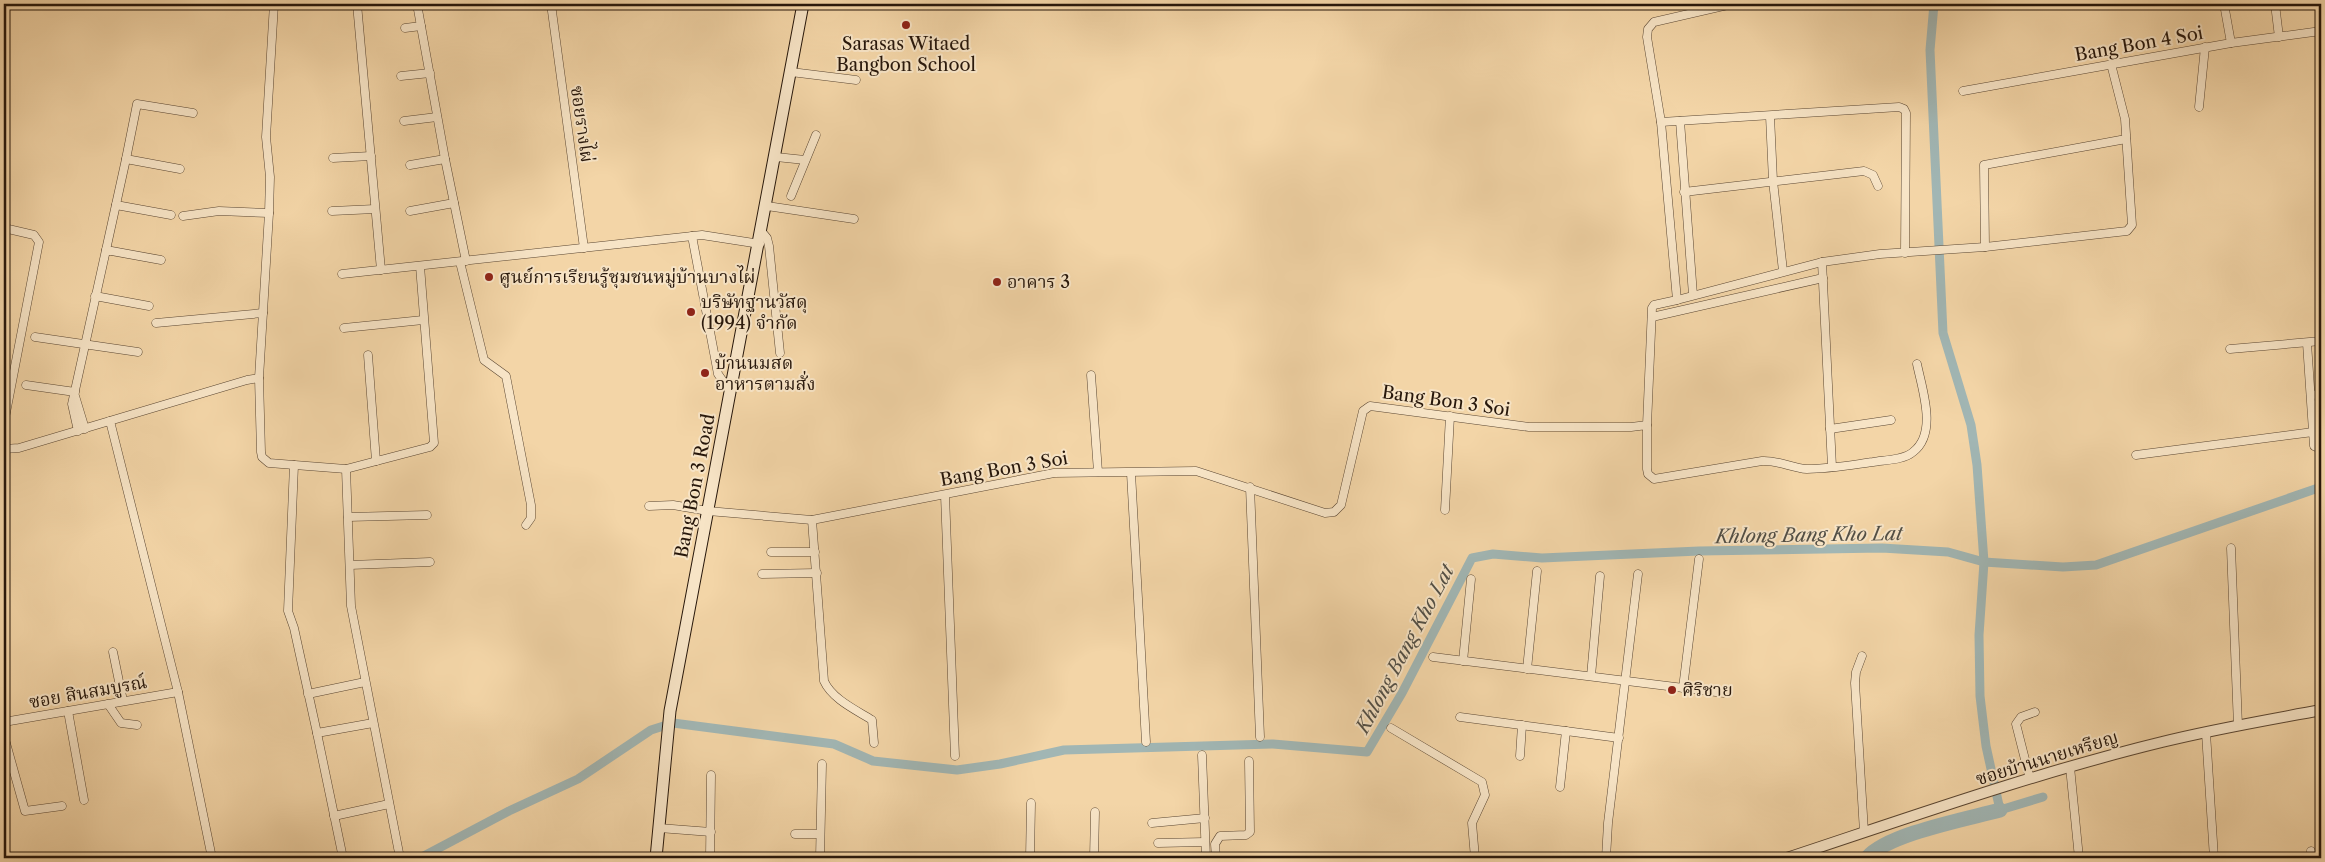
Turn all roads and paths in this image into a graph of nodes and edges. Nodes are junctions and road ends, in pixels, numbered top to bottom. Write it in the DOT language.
graph roads {
  1 [pos="274,4"];
  2 [pos="357,4"];
  3 [pos="417,4"];
  4 [pos="550,4"];
  5 [pos="804,4"];
  6 [pos="1732,4"];
  7 [pos="2224,4"];
  8 [pos="2275,4"];
  9 [pos="420,26"];
  10 [pos="405,28"];
  11 [pos="2321,31"];
  12 [pos="2279,37"];
  13 [pos="2231,43"];
  14 [pos="2205,48"];
  15 [pos="2111,64"];
  16 [pos="430,72"];
  17 [pos="791,72"];
  18 [pos="401,76"];
  19 [pos="856,80"];
  20 [pos="1963,90"];
  21 [pos="2199,108"];
  22 [pos="193,113"];
  23 [pos="1770,116"];
  24 [pos="437,117"];
  25 [pos="404,121"];
  26 [pos="1680,121"];
  27 [pos="1661,122"];
  28 [pos="816,135"];
  29 [pos="2126,139"];
  30 [pos="371,156"];
  31 [pos="776,157"];
  32 [pos="333,158"];
  33 [pos="126,159"];
  34 [pos="445,159"];
  35 [pos="805,160"];
  36 [pos="410,165"];
  37 [pos="180,168"];
  38 [pos="1773,181"];
  39 [pos="1878,186"];
  40 [pos="1684,192"];
  41 [pos="792,196"];
  42 [pos="454,203"];
  43 [pos="116,205"];
  44 [pos="767,206"];
  45 [pos="375,209"];
  46 [pos="332,211"];
  47 [pos="410,211"];
  48 [pos="270,213"];
  49 [pos="171,215"];
  50 [pos="182,216"];
  51 [pos="854,219"];
  52 [pos="4,228"];
  53 [pos="692,236"];
  54 [pos="761,238"];
  55 [pos="1985,247"];
  56 [pos="584,248"];
  57 [pos="106,250"];
  58 [pos="1905,253"];
  59 [pos="161,260"];
  60 [pos="463,261"];
  61 [pos="1822,262"];
  62 [pos="420,266"];
  63 [pos="381,270"];
  64 [pos="1783,271"];
  65 [pos="342,274"];
  66 [pos="1823,278"];
  67 [pos="1693,295"];
  68 [pos="96,296"];
  69 [pos="1677,300"];
  70 [pos="149,306"];
  71 [pos="263,313"];
  72 [pos="1652,317"];
  73 [pos="423,320"];
  74 [pos="156,323"];
  75 [pos="344,328"];
  76 [pos="34,337"];
  77 [pos="2321,341"];
  78 [pos="2307,343"];
  79 [pos="85,345"];
  80 [pos="2230,349"];
  81 [pos="138,352"];
  82 [pos="780,353"];
  83 [pos="368,355"];
  84 [pos="1917,364"];
  85 [pos="1091,375"];
  86 [pos="259,378"];
  87 [pos="26,385"];
  88 [pos="730,391"];
  89 [pos="75,394"];
  90 [pos="2321,394"];
  91 [pos="2311,395"];
  92 [pos="1450,416"];
  93 [pos="1891,420"];
  94 [pos="110,421"];
  95 [pos="4,423"];
  96 [pos="1647,425"];
  97 [pos="1830,429"];
  98 [pos="82,430"];
  99 [pos="2313,432"];
  100 [pos="4,449"];
  101 [pos="2321,450"];
  102 [pos="2136,455"];
  103 [pos="376,461"];
  104 [pos="294,465"];
  105 [pos="1832,468"];
  106 [pos="346,469"];
  107 [pos="1098,472"];
  108 [pos="1131,473"];
  109 [pos="1250,488"];
  110 [pos="945,495"];
  111 [pos="649,506"];
  112 [pos="1445,510"];
  113 [pos="708,511"];
  114 [pos="428,515"];
  115 [pos="348,517"];
  116 [pos="812,520"];
  117 [pos="526,525"];
  118 [pos="2231,548"];
  119 [pos="770,552"];
  120 [pos="815,552"];
  121 [pos="1698,559"];
  122 [pos="430,562"];
  123 [pos="350,565"];
  124 [pos="1537,571"];
  125 [pos="817,573"];
  126 [pos="762,574"];
  127 [pos="1638,574"];
  128 [pos="1600,576"];
  129 [pos="1471,579"];
  130 [pos="113,652"];
  131 [pos="1862,656"];
  132 [pos="1433,657"];
  133 [pos="1463,661"];
  134 [pos="1527,668"];
  135 [pos="1591,676"];
  136 [pos="365,682"];
  137 [pos="1625,682"];
  138 [pos="1683,688"];
  139 [pos="178,692"];
  140 [pos="1724,693"];
  141 [pos="308,694"];
  142 [pos="123,701"];
  143 [pos="108,704"];
  144 [pos="2321,710"];
  145 [pos="68,711"];
  146 [pos="2035,712"];
  147 [pos="1460,717"];
  148 [pos="4,722"];
  149 [pos="373,723"];
  150 [pos="137,725"];
  151 [pos="1522,725"];
  152 [pos="2238,726"];
  153 [pos="1391,728"];
  154 [pos="1566,731"];
  155 [pos="317,733"];
  156 [pos="2206,733"];
  157 [pos="4,736"];
  158 [pos="1260,737"];
  159 [pos="1619,738"];
  160 [pos="1146,742"];
  161 [pos="874,743"];
  162 [pos="1202,755"];
  163 [pos="955,756"];
  164 [pos="1520,756"];
  165 [pos="1249,761"];
  166 [pos="822,764"];
  167 [pos="2070,767"];
  168 [pos="710,775"];
  169 [pos="2030,779"];
  170 [pos="1560,787"];
  171 [pos="84,800"];
  172 [pos="1031,803"];
  173 [pos="389,804"];
  174 [pos="62,806"];
  175 [pos="1094,812"];
  176 [pos="334,816"];
  177 [pos="1205,818"];
  178 [pos="1152,823"];
  179 [pos="659,828"];
  180 [pos="711,832"];
  181 [pos="1864,832"];
  182 [pos="795,834"];
  183 [pos="820,834"];
  184 [pos="1205,842"];
  185 [pos="1158,843"];
  186 [pos="4,850"];
  187 [pos="1794,857"];
  188 [pos="6,858"];
  189 [pos="212,858"];
  190 [pos="343,858"];
  191 [pos="400,858"];
  192 [pos="656,858"];
  193 [pos="710,858"];
  194 [pos="820,858"];
  195 [pos="1030,858"];
  196 [pos="1094,858"];
  197 [pos="1206,858"];
  198 [pos="1216,858"];
  199 [pos="1476,858"];
  200 [pos="1606,858"];
  201 [pos="2079,858"];
  202 [pos="2213,858"];
  1 -- 48 [label="street"];
  2 -- 30 [label="street"];
  3 -- 9 [label="street"];
  4 -- 56 [label="street, ซอยรางไผ่"];
  5 -- 17 [label="main road, Bang Bon 3 Road"];
  6 -- 27 [label="street"];
  7 -- 13 [label="street"];
  8 -- 12 [label="street"];
  9 -- 10 [label="street"];
  9 -- 16 [label="street"];
  11 -- 12 [label="street, Bang Bon 4 Soi"];
  12 -- 13 [label="street, Bang Bon 4 Soi"];
  13 -- 14 [label="street, Bang Bon 4 Soi"];
  14 -- 15 [label="street, Bang Bon 4 Soi"];
  14 -- 21 [label="street"];
  15 -- 20 [label="street, Bang Bon 4 Soi"];
  15 -- 29 [label="street"];
  16 -- 18 [label="street"];
  16 -- 24 [label="street"];
  17 -- 19 [label="street"];
  17 -- 31 [label="main road, Bang Bon 3 Road"];
  22 -- 33 [label="street"];
  23 -- 26 [label="street"];
  23 -- 38 [label="street"];
  23 -- 58 [label="street"];
  24 -- 25 [label="street"];
  24 -- 34 [label="street"];
  26 -- 27 [label="street"];
  26 -- 40 [label="street"];
  27 -- 69 [label="street"];
  28 -- 35 [label="street"];
  29 -- 55 [label="street"];
  29 -- 55 [label="street"];
  30 -- 32 [label="street"];
  30 -- 45 [label="street"];
  31 -- 35 [label="street"];
  31 -- 44 [label="main road, Bang Bon 3 Road"];
  33 -- 37 [label="street"];
  33 -- 43 [label="street"];
  34 -- 36 [label="street"];
  34 -- 42 [label="street"];
  35 -- 41 [label="street"];
  38 -- 39 [label="street"];
  38 -- 40 [label="street"];
  38 -- 64 [label="street"];
  40 -- 67 [label="street"];
  42 -- 47 [label="street"];
  42 -- 60 [label="street"];
  43 -- 49 [label="street"];
  43 -- 57 [label="street"];
  44 -- 51 [label="street"];
  44 -- 54 [label="main road, Bang Bon 3 Road"];
  45 -- 46 [label="street"];
  45 -- 63 [label="street"];
  48 -- 50 [label="street"];
  48 -- 71 [label="street"];
  52 -- 95 [label="street"];
  53 -- 54 [label="street"];
  53 -- 56 [label="street"];
  53 -- 88 [label="street"];
  54 -- 82 [label="street"];
  54 -- 88 [label="main road, Bang Bon 3 Road"];
  55 -- 58 [label="street"];
  56 -- 60 [label="street"];
  57 -- 59 [label="street"];
  57 -- 68 [label="street"];
  58 -- 61 [label="street"];
  60 -- 62 [label="street"];
  60 -- 117 [label="street"];
  61 -- 64 [label="street"];
  61 -- 66 [label="street"];
  62 -- 63 [label="street"];
  62 -- 73 [label="street"];
  63 -- 65 [label="street"];
  64 -- 67 [label="street"];
  66 -- 72 [label="street"];
  66 -- 97 [label="street"];
  67 -- 69 [label="street"];
  68 -- 70 [label="street"];
  68 -- 79 [label="street"];
  69 -- 72 [label="street"];
  71 -- 74 [label="street"];
  71 -- 86 [label="street"];
  72 -- 96 [label="street"];
  73 -- 75 [label="street"];
  73 -- 103 [label="street"];
  76 -- 79 [label="street"];
  77 -- 78 [label="street"];
  78 -- 80 [label="street"];
  78 -- 91 [label="street"];
  79 -- 81 [label="street"];
  79 -- 89 [label="street"];
  83 -- 103 [label="street"];
  84 -- 105 [label="street"];
  85 -- 107 [label="street"];
  86 -- 94 [label="street"];
  86 -- 104 [label="street"];
  87 -- 89 [label="street"];
  88 -- 113 [label="main road, Bang Bon 3 Road"];
  89 -- 98 [label="street"];
  90 -- 91 [label="street"];
  91 -- 99 [label="street"];
  92 -- 96 [label="street, Bang Bon 3 Soi"];
  92 -- 109 [label="street, Bang Bon 3 Soi"];
  92 -- 112 [label="street"];
  93 -- 97 [label="street"];
  94 -- 98 [label="street"];
  94 -- 139 [label="street"];
  96 -- 105 [label="street"];
  97 -- 105 [label="street"];
  98 -- 100 [label="street"];
  99 -- 101 [label="street"];
  99 -- 102 [label="street"];
  103 -- 106 [label="street"];
  104 -- 106 [label="street"];
  104 -- 141 [label="street"];
  106 -- 115 [label="street"];
  107 -- 108 [label="street, Bang Bon 3 Soi"];
  107 -- 110 [label="street, Bang Bon 3 Soi"];
  108 -- 109 [label="street, Bang Bon 3 Soi"];
  108 -- 160 [label="street"];
  109 -- 158 [label="street"];
  110 -- 116 [label="street, Bang Bon 3 Soi"];
  110 -- 163 [label="street"];
  111 -- 113 [label="street, Bang Bon 3 Soi"];
  113 -- 116 [label="street, Bang Bon 3 Soi"];
  113 -- 179 [label="main road, Bang Bon 3 Road"];
  114 -- 115 [label="street"];
  115 -- 123 [label="street"];
  116 -- 120 [label="street"];
  118 -- 152 [label="street"];
  119 -- 120 [label="street"];
  120 -- 125 [label="street"];
  121 -- 138 [label="street"];
  122 -- 123 [label="street"];
  123 -- 136 [label="street"];
  124 -- 134 [label="street"];
  125 -- 126 [label="street"];
  125 -- 161 [label="street"];
  127 -- 137 [label="street"];
  128 -- 135 [label="street"];
  129 -- 133 [label="street"];
  130 -- 142 [label="street"];
  131 -- 181 [label="street"];
  132 -- 133 [label="street"];
  133 -- 134 [label="street"];
  134 -- 135 [label="street"];
  135 -- 137 [label="street"];
  136 -- 141 [label="street"];
  136 -- 149 [label="street"];
  137 -- 138 [label="street"];
  137 -- 159 [label="street"];
  138 -- 140 [label="street"];
  139 -- 142 [label="street, ซอย สินสมบูรณ์"];
  139 -- 189 [label="street"];
  141 -- 155 [label="street"];
  142 -- 143 [label="street, ซอย สินสมบูรณ์"];
  143 -- 145 [label="street, ซอย สินสมบูรณ์"];
  143 -- 150 [label="street"];
  144 -- 152 [label="street, ซอยบ้านนายเหรียญ"];
  145 -- 148 [label="street, ซอย สินสมบูรณ์"];
  145 -- 171 [label="street"];
  146 -- 169 [label="street"];
  147 -- 151 [label="street"];
  149 -- 155 [label="street"];
  149 -- 173 [label="street"];
  151 -- 154 [label="street"];
  151 -- 164 [label="street"];
  152 -- 156 [label="street, ซอยบ้านนายเหรียญ"];
  153 -- 199 [label="street"];
  154 -- 159 [label="street"];
  154 -- 170 [label="street"];
  155 -- 176 [label="street"];
  156 -- 167 [label="street, ซอยบ้านนายเหรียญ"];
  156 -- 202 [label="street"];
  157 -- 174 [label="street"];
  159 -- 200 [label="street"];
  162 -- 177 [label="street"];
  165 -- 198 [label="street"];
  166 -- 183 [label="street"];
  167 -- 169 [label="street, ซอยบ้านนายเหรียญ"];
  167 -- 201 [label="street"];
  168 -- 180 [label="street"];
  169 -- 181 [label="street, ซอยบ้านนายเหรียญ"];
  172 -- 195 [label="street"];
  173 -- 176 [label="street"];
  173 -- 191 [label="street"];
  175 -- 196 [label="street"];
  176 -- 190 [label="street"];
  177 -- 178 [label="street"];
  177 -- 184 [label="street"];
  179 -- 180 [label="street"];
  179 -- 192 [label="main road, Bang Bon 3 Road"];
  180 -- 193 [label="street"];
  181 -- 187 [label="street, ซอยบ้านนายเหรียญ"];
  182 -- 183 [label="street"];
  183 -- 194 [label="street"];
  184 -- 185 [label="street"];
  184 -- 197 [label="street"];
  186 -- 188 [label="street"];
}
